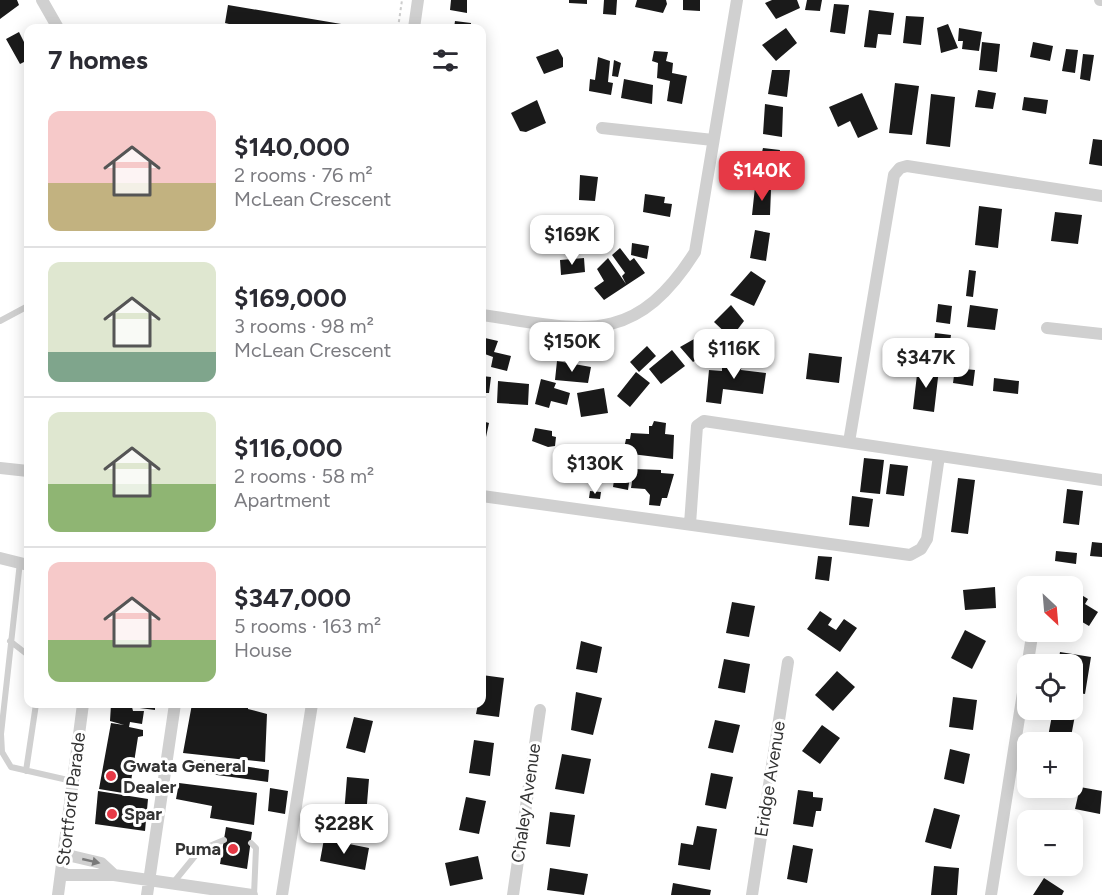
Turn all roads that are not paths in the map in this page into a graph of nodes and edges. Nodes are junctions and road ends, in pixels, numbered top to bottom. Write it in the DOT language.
graph roads {
  1 [pos="42,0"];
  2 [pos="418,0"];
  3 [pos="737,0"];
  4 [pos="56,24"];
  5 [pos="415,24"];
  6 [pos="602,128"];
  7 [pos="713,140"];
  8 [pos="1102,196"];
  9 [pos="24,308"];
  10 [pos="486,316"];
  11 [pos="0,321"];
  12 [pos="1047,328"];
  13 [pos="1102,334"];
  14 [pos="849,442"];
  15 [pos="939,456"];
  16 [pos="0,468"];
  17 [pos="24,471"];
  18 [pos="1102,480"];
  19 [pos="486,497"];
  20 [pos="690,524"];
  21 [pos="0,558"];
  22 [pos="24,563"];
  23 [pos="10,641"];
  24 [pos="1031,642"];
  25 [pos="24,653"];
  26 [pos="788,662"];
  27 [pos="35,708"];
  28 [pos="82,708"];
  29 [pos="174,708"];
  30 [pos="311,708"];
  31 [pos="540,710"];
  32 [pos="26,771"];
  33 [pos="73,782"];
  34 [pos="224,840"];
  35 [pos="250,843"];
  36 [pos="63,854"];
  37 [pos="114,874"];
  38 [pos="61,875"];
  39 [pos="149,880"];
  40 [pos="172,884"];
  41 [pos="58,895"];
  42 [pos="147,895"];
  43 [pos="253,895"];
  44 [pos="282,895"];
  45 [pos="513,895"];
  46 [pos="752,895"];
  47 [pos="991,895"];
  1 -- 4 [label="street"];
  2 -- 5 [label="street"];
  3 -- 7 [label="street"];
  6 -- 7 [label="street"];
  7 -- 10 [label="street"];
  8 -- 14 [label="street"];
  9 -- 11 [label="lane"];
  12 -- 13 [label="street"];
  14 -- 15 [label="street"];
  14 -- 20 [label="street"];
  15 -- 18 [label="street"];
  15 -- 20 [label="street"];
  16 -- 17 [label="street"];
  19 -- 20 [label="street"];
  21 -- 22 [label="street"];
  22 -- 23 [label="lane"];
  23 -- 25 [label="lane"];
  23 -- 32 [label="lane"];
  24 -- 47 [label="street"];
  26 -- 46 [label="street, Eridge Avenue"];
  27 -- 32 [label="lane"];
  28 -- 33 [label="street, Stortford Parade"];
  29 -- 39 [label="street"];
  30 -- 44 [label="street"];
  31 -- 45 [label="street, Chaley Avenue"];
  32 -- 33 [label="lane"];
  33 -- 36 [label="street, Stortford Parade"];
  34 -- 40 [label="lane"];
  35 -- 43 [label="lane"];
  36 -- 37 [label="street, one-way"];
  36 -- 38 [label="street, Stortford Parade"];
  37 -- 38 [label="street"];
  37 -- 39 [label="street"];
  38 -- 41 [label="street, Stortford Parade"];
  39 -- 40 [label="street"];
  39 -- 42 [label="street"];
  40 -- 43 [label="street"];
}
